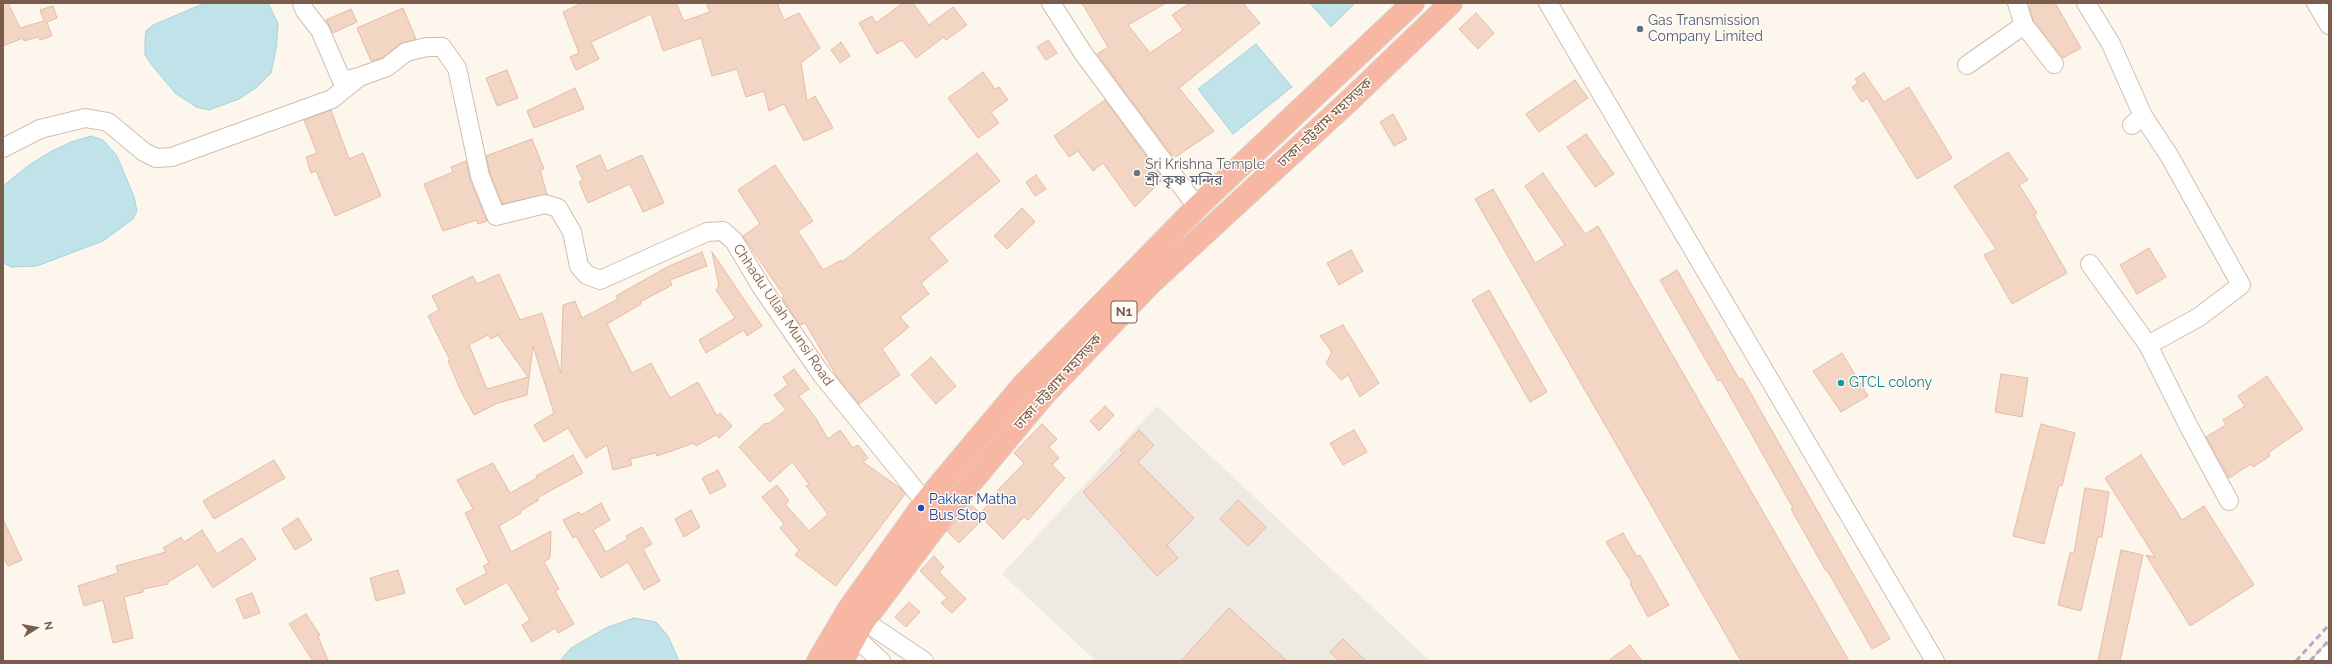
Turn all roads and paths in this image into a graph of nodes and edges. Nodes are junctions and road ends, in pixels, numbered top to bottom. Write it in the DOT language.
graph roads {
  1 [pos="302,3"];
  2 [pos="1051,3"];
  3 [pos="1413,3"];
  4 [pos="1451,3"];
  5 [pos="1548,3"];
  6 [pos="2017,3"];
  7 [pos="2086,3"];
  8 [pos="2316,3"];
  9 [pos="2024,25"];
  10 [pos="2329,25"];
  11 [pos="2054,64"];
  12 [pos="1967,65"];
  13 [pos="359,77"];
  14 [pos="3,148"];
  15 [pos="1197,207"];
  16 [pos="2090,264"];
  17 [pos="2148,345"];
  18 [pos="2229,501"];
  19 [pos="925,502"];
  20 [pos="859,629"];
  21 [pos="2329,654"];
  22 [pos="818,661"];
  23 [pos="842,661"];
  24 [pos="881,661"];
  25 [pos="924,661"];
  26 [pos="1935,661"];
  27 [pos="2323,661"];
  1 -- 13 [label="street, Chhadu Ullah Munsi Road"];
  2 -- 15 [label="street"];
  3 -- 15 [label="highway, ঢাকা-চট্টগ্রাম মহাসড়ক / N1"];
  4 -- 20 [label="highway, ঢাকা-চট্টগ্রাম মহাসড়ক / N1"];
  5 -- 26 [label="street"];
  6 -- 9 [label="street"];
  7 -- 17 [label="street"];
  8 -- 10 [label="street"];
  9 -- 11 [label="street"];
  9 -- 12 [label="street"];
  13 -- 14 [label="street"];
  13 -- 19 [label="street, Chhadu Ullah Munsi Road"];
  15 -- 19 [label="highway, ঢাকা-চট্টগ্রাম মহাসড়ক / N1"];
  16 -- 17 [label="street"];
  17 -- 18 [label="street"];
  19 -- 22 [label="highway, ঢাকা-চট্টগ্রাম মহাসড়ক / N1"];
  20 -- 23 [label="highway, ঢাকা-চট্টগ্রাম মহাসড়ক / N1"];
  20 -- 24 [label="street"];
  20 -- 25 [label="street"];
  21 -- 27 [label="street"];
}
